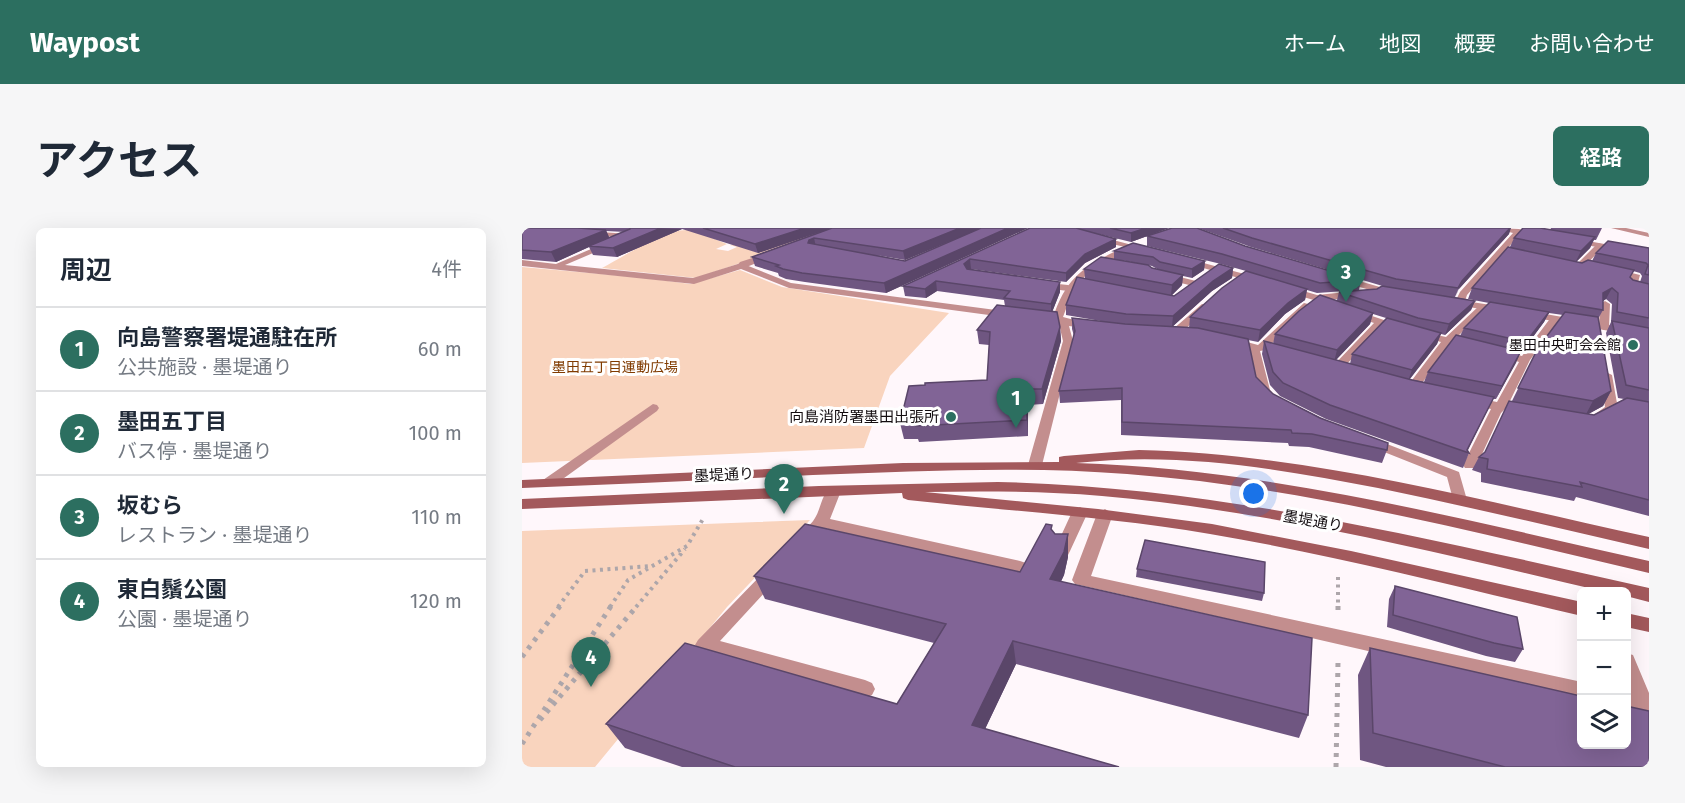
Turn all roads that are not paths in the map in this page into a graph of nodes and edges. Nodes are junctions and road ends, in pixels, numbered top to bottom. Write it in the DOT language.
graph roads {
  1 [pos="1497,228"];
  2 [pos="1615,228"];
  3 [pos="1519,231"];
  4 [pos="583,232"];
  5 [pos="1649,235"];
  6 [pos="1089,236"];
  7 [pos="1550,237"];
  8 [pos="1561,238"];
  9 [pos="1153,239"];
  10 [pos="1601,245"];
  11 [pos="1132,246"];
  12 [pos="784,249"];
  13 [pos="1154,252"];
  14 [pos="1499,252"];
  15 [pos="1510,254"];
  16 [pos="1649,254"];
  17 [pos="1175,257"];
  18 [pos="1100,261"];
  19 [pos="522,263"];
  20 [pos="1555,263"];
  21 [pos="1121,265"];
  22 [pos="1581,265"];
  23 [pos="557,266"];
  24 [pos="741,266"];
  25 [pos="1592,267"];
  26 [pos="1217,268"];
  27 [pos="1603,270"];
  28 [pos="1155,274"];
  29 [pos="1245,276"];
  30 [pos="1331,276"];
  31 [pos="1083,283"];
  32 [pos="1235,283"];
  33 [pos="1265,283"];
  34 [pos="1032,284"];
  35 [pos="1070,284"];
  36 [pos="1275,286"];
  37 [pos="908,288"];
  38 [pos="1649,291"];
  39 [pos="1392,294"];
  40 [pos="1404,295"];
  41 [pos="1216,296"];
  42 [pos="887,298"];
  43 [pos="1317,298"];
  44 [pos="1449,301"];
  45 [pos="1460,303"];
  46 [pos="1605,304"];
  47 [pos="1483,307"];
  48 [pos="1016,316"];
  49 [pos="1028,317"];
  50 [pos="1556,318"];
  51 [pos="1063,322"];
  52 [pos="1381,322"];
  53 [pos="1104,327"];
  54 [pos="1600,330"];
  55 [pos="1197,334"];
  56 [pos="1649,335"];
  57 [pos="1220,339"];
  58 [pos="1447,340"];
  59 [pos="1262,348"];
  60 [pos="1480,349"];
  61 [pos="1491,351"];
  62 [pos="1603,358"];
  63 [pos="1525,360"];
  64 [pos="1338,367"];
  65 [pos="1413,388"];
  66 [pos="1457,398"];
  67 [pos="1280,404"];
  68 [pos="653,408"];
  69 [pos="1506,408"];
  70 [pos="1587,422"];
  71 [pos="1359,438"];
  72 [pos="1035,465"];
  73 [pos="1470,465"];
  74 [pos="548,483"];
  75 [pos="522,484"];
  76 [pos="864,490"];
  77 [pos="834,491"];
  78 [pos="1460,500"];
  79 [pos="522,504"];
  80 [pos="1080,512"];
  81 [pos="1105,514"];
  82 [pos="821,522"];
  83 [pos="1649,543"];
  84 [pos="1062,551"];
  85 [pos="1020,567"];
  86 [pos="1649,567"];
  87 [pos="1649,595"];
  88 [pos="1577,608"];
  89 [pos="1631,621"];
  90 [pos="1649,625"];
  91 [pos="1631,674"];
  92 [pos="864,689"];
  93 [pos="1577,690"];
  94 [pos="1631,702"];
  1 -- 3 [label="street"];
  2 -- 5 [label="street"];
  3 -- 7 [label="street"];
  3 -- 14 [label="street"];
  4 -- 23 [label="street"];
  6 -- 11 [label="street"];
  8 -- 10 [label="street"];
  9 -- 11 [label="street"];
  10 -- 16 [label="street"];
  10 -- 22 [label="street"];
  11 -- 13 [label="street"];
  11 -- 18 [label="street"];
  12 -- 24 [label="street"];
  14 -- 15 [label="street"];
  14 -- 45 [label="street"];
  17 -- 26 [label="street"];
  18 -- 21 [label="street"];
  18 -- 35 [label="street"];
  19 -- 23 [label="street"];
  20 -- 22 [label="street"];
  22 -- 25 [label="street"];
  23 -- 24 [label="street"];
  24 -- 42 [label="street"];
  26 -- 28 [label="street"];
  26 -- 29 [label="street"];
  27 -- 38 [label="street"];
  29 -- 32 [label="street"];
  29 -- 33 [label="street"];
  30 -- 39 [label="street"];
  31 -- 35 [label="street"];
  34 -- 35 [label="street"];
  35 -- 51 [label="street"];
  36 -- 43 [label="street"];
  37 -- 42 [label="street"];
  39 -- 40 [label="street"];
  39 -- 43 [label="street"];
  41 -- 55 [label="street"];
  42 -- 48 [label="street"];
  43 -- 52 [label="street"];
  43 -- 59 [label="street"];
  44 -- 45 [label="street"];
  45 -- 47 [label="street"];
  46 -- 54 [label="street"];
  47 -- 50 [label="street"];
  47 -- 58 [label="street"];
  49 -- 51 [label="street"];
  50 -- 54 [label="street"];
  50 -- 63 [label="street"];
  51 -- 53 [label="street"];
  51 -- 72 [label="street"];
  52 -- 58 [label="street"];
  52 -- 64 [label="street"];
  54 -- 56 [label="street"];
  57 -- 59 [label="street"];
  58 -- 60 [label="street"];
  58 -- 65 [label="street"];
  59 -- 67 [label="street"];
  61 -- 63 [label="street"];
  62 -- 70 [label="street"];
  63 -- 69 [label="street"];
  66 -- 69 [label="street"];
  68 -- 74 [label="street"];
  69 -- 73 [label="street"];
  71 -- 78 [label="street"];
  72 -- 74 [label="main road, 墨堤通り"];
  72 -- 78 [label="main road, 墨堤通り"];
  72 -- 86 [label="main road, 墨堤通り"];
  74 -- 75 [label="main road, 墨堤通り"];
  76 -- 77 [label="main road, 墨堤通り"];
  76 -- 80 [label="main road, 墨堤通り"];
  76 -- 87 [label="main road, 墨堤通り"];
  77 -- 79 [label="main road, 墨堤通り"];
  77 -- 82 [label="street"];
  78 -- 83 [label="main road, 墨堤通り"];
  80 -- 81 [label="main road, 墨堤通り"];
  80 -- 84 [label="street"];
  81 -- 88 [label="main road, 墨堤通り"];
  81 -- 93 [label="street"];
  82 -- 85 [label="street"];
  82 -- 92 [label="street"];
  89 -- 90 [label="main road"];
  91 -- 94 [label="street"];
}
